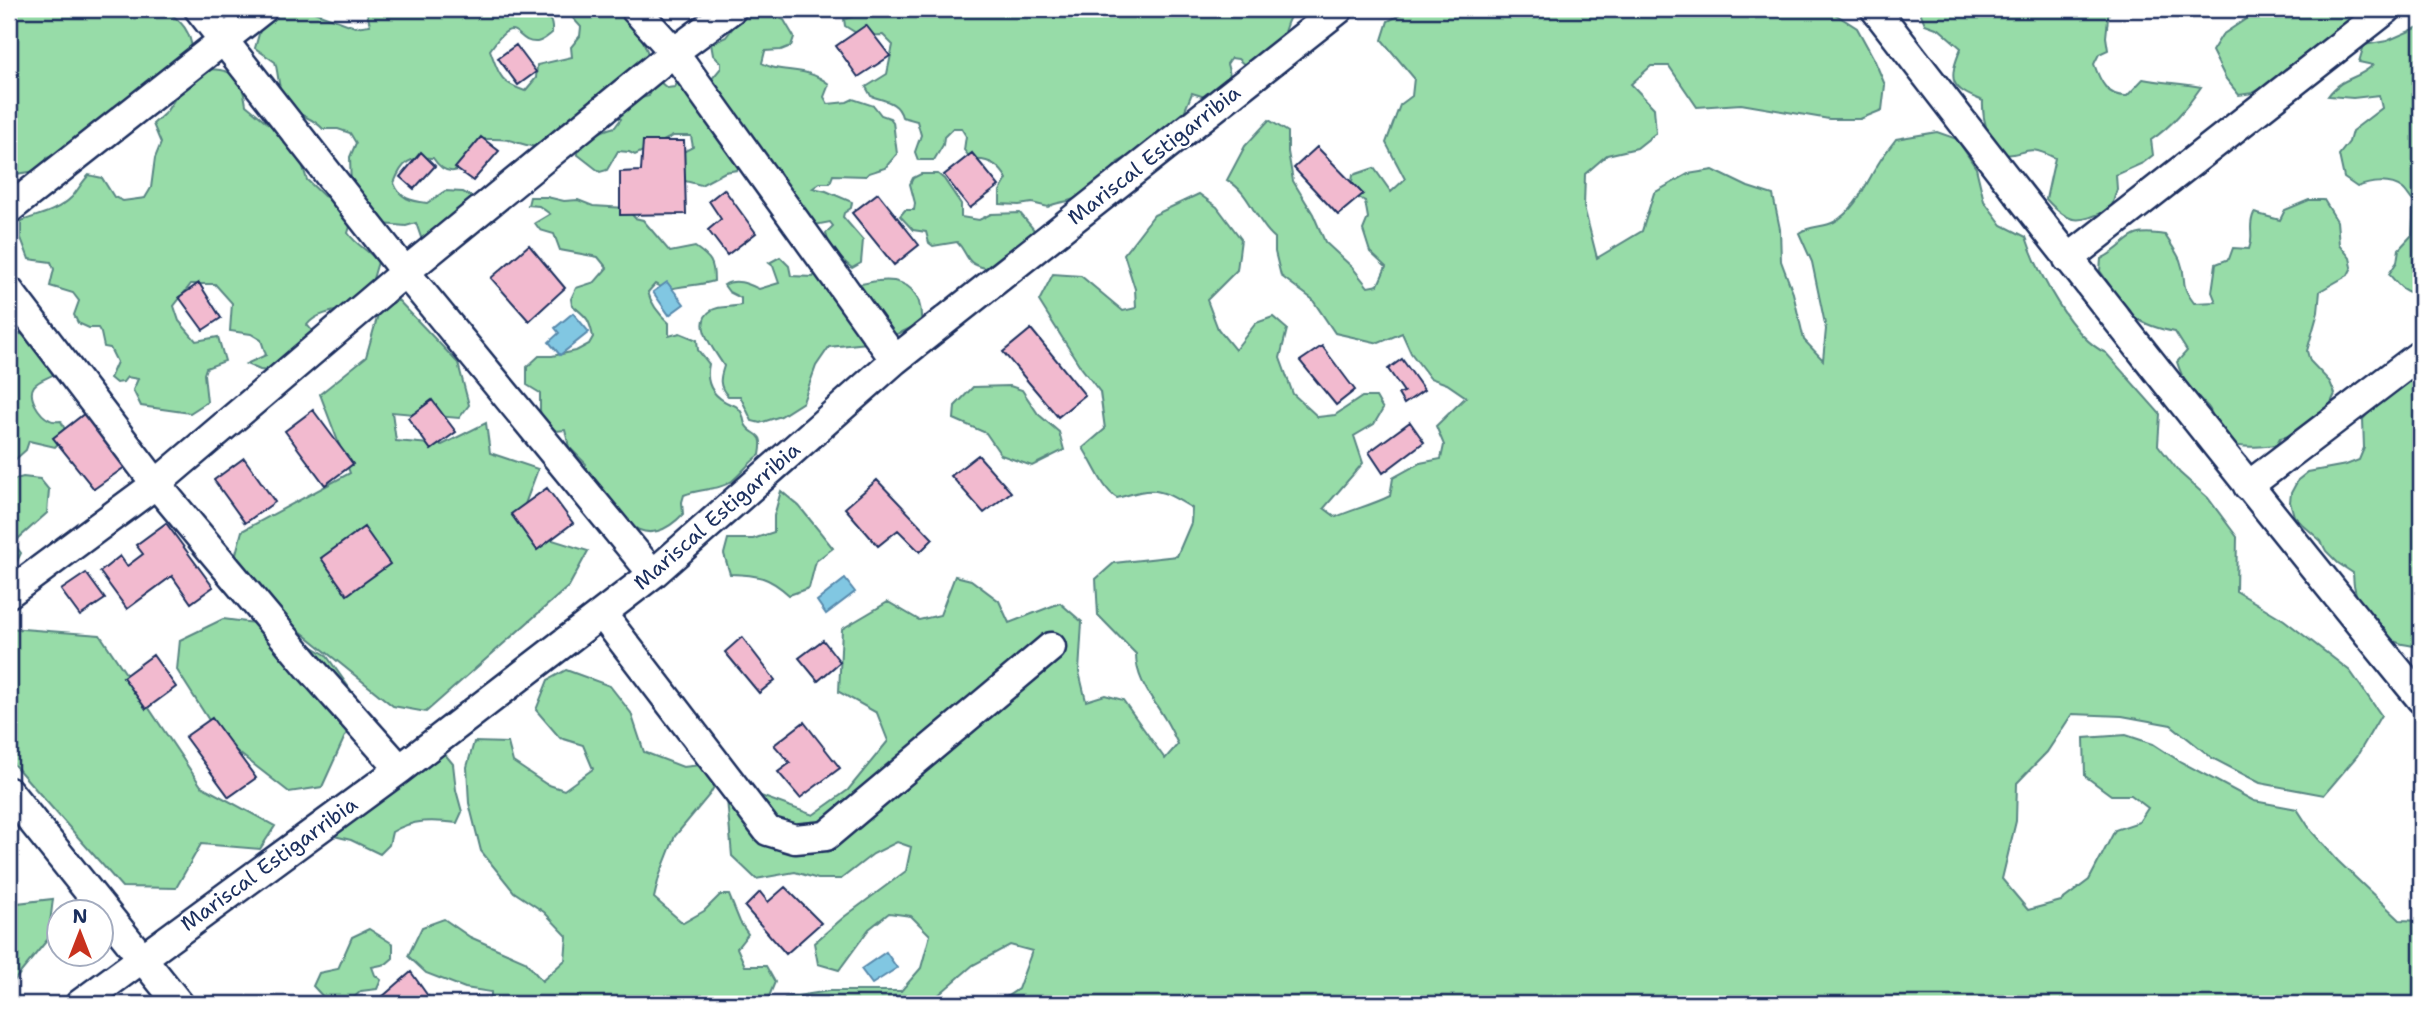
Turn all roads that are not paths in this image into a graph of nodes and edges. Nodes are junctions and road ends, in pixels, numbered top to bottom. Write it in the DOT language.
graph roads {
  1 [pos="199,9"];
  2 [pos="263,9"];
  3 [pos="635,9"];
  4 [pos="732,9"];
  5 [pos="1339,9"];
  6 [pos="1875,9"];
  7 [pos="2387,9"];
  8 [pos="222,41"];
  9 [pos="674,52"];
  10 [pos="9,209"];
  11 [pos="2068,258"];
  12 [pos="405,272"];
  13 [pos="9,291"];
  14 [pos="2421,354"];
  15 [pos="895,360"];
  16 [pos="156,484"];
  17 [pos="2248,486"];
  18 [pos="653,574"];
  19 [pos="9,593"];
  20 [pos="602,614"];
  21 [pos="1051,647"];
  22 [pos="2421,699"];
  23 [pos="400,769"];
  24 [pos="9,792"];
  25 [pos="143,957"];
  26 [pos="80,1004"];
  27 [pos="179,1004"];
  1 -- 8 [label="street"];
  2 -- 8 [label="street"];
  3 -- 9 [label="street"];
  4 -- 9 [label="street"];
  5 -- 15 [label="street, Mariscal Estigarribia"];
  6 -- 11 [label="street"];
  7 -- 11 [label="street"];
  8 -- 10 [label="street"];
  8 -- 12 [label="street"];
  9 -- 12 [label="street"];
  9 -- 15 [label="street"];
  11 -- 17 [label="street"];
  12 -- 16 [label="street"];
  12 -- 18 [label="street"];
  13 -- 16 [label="street"];
  14 -- 17 [label="street"];
  15 -- 18 [label="street, Mariscal Estigarribia"];
  16 -- 19 [label="street"];
  16 -- 23 [label="street"];
  17 -- 22 [label="street"];
  18 -- 20 [label="street, Mariscal Estigarribia"];
  20 -- 21 [label="street"];
  20 -- 23 [label="street, Mariscal Estigarribia"];
  23 -- 25 [label="street, Mariscal Estigarribia"];
  24 -- 25 [label="street"];
  25 -- 26 [label="street, Mariscal Estigarribia"];
  25 -- 27 [label="street"];
}
